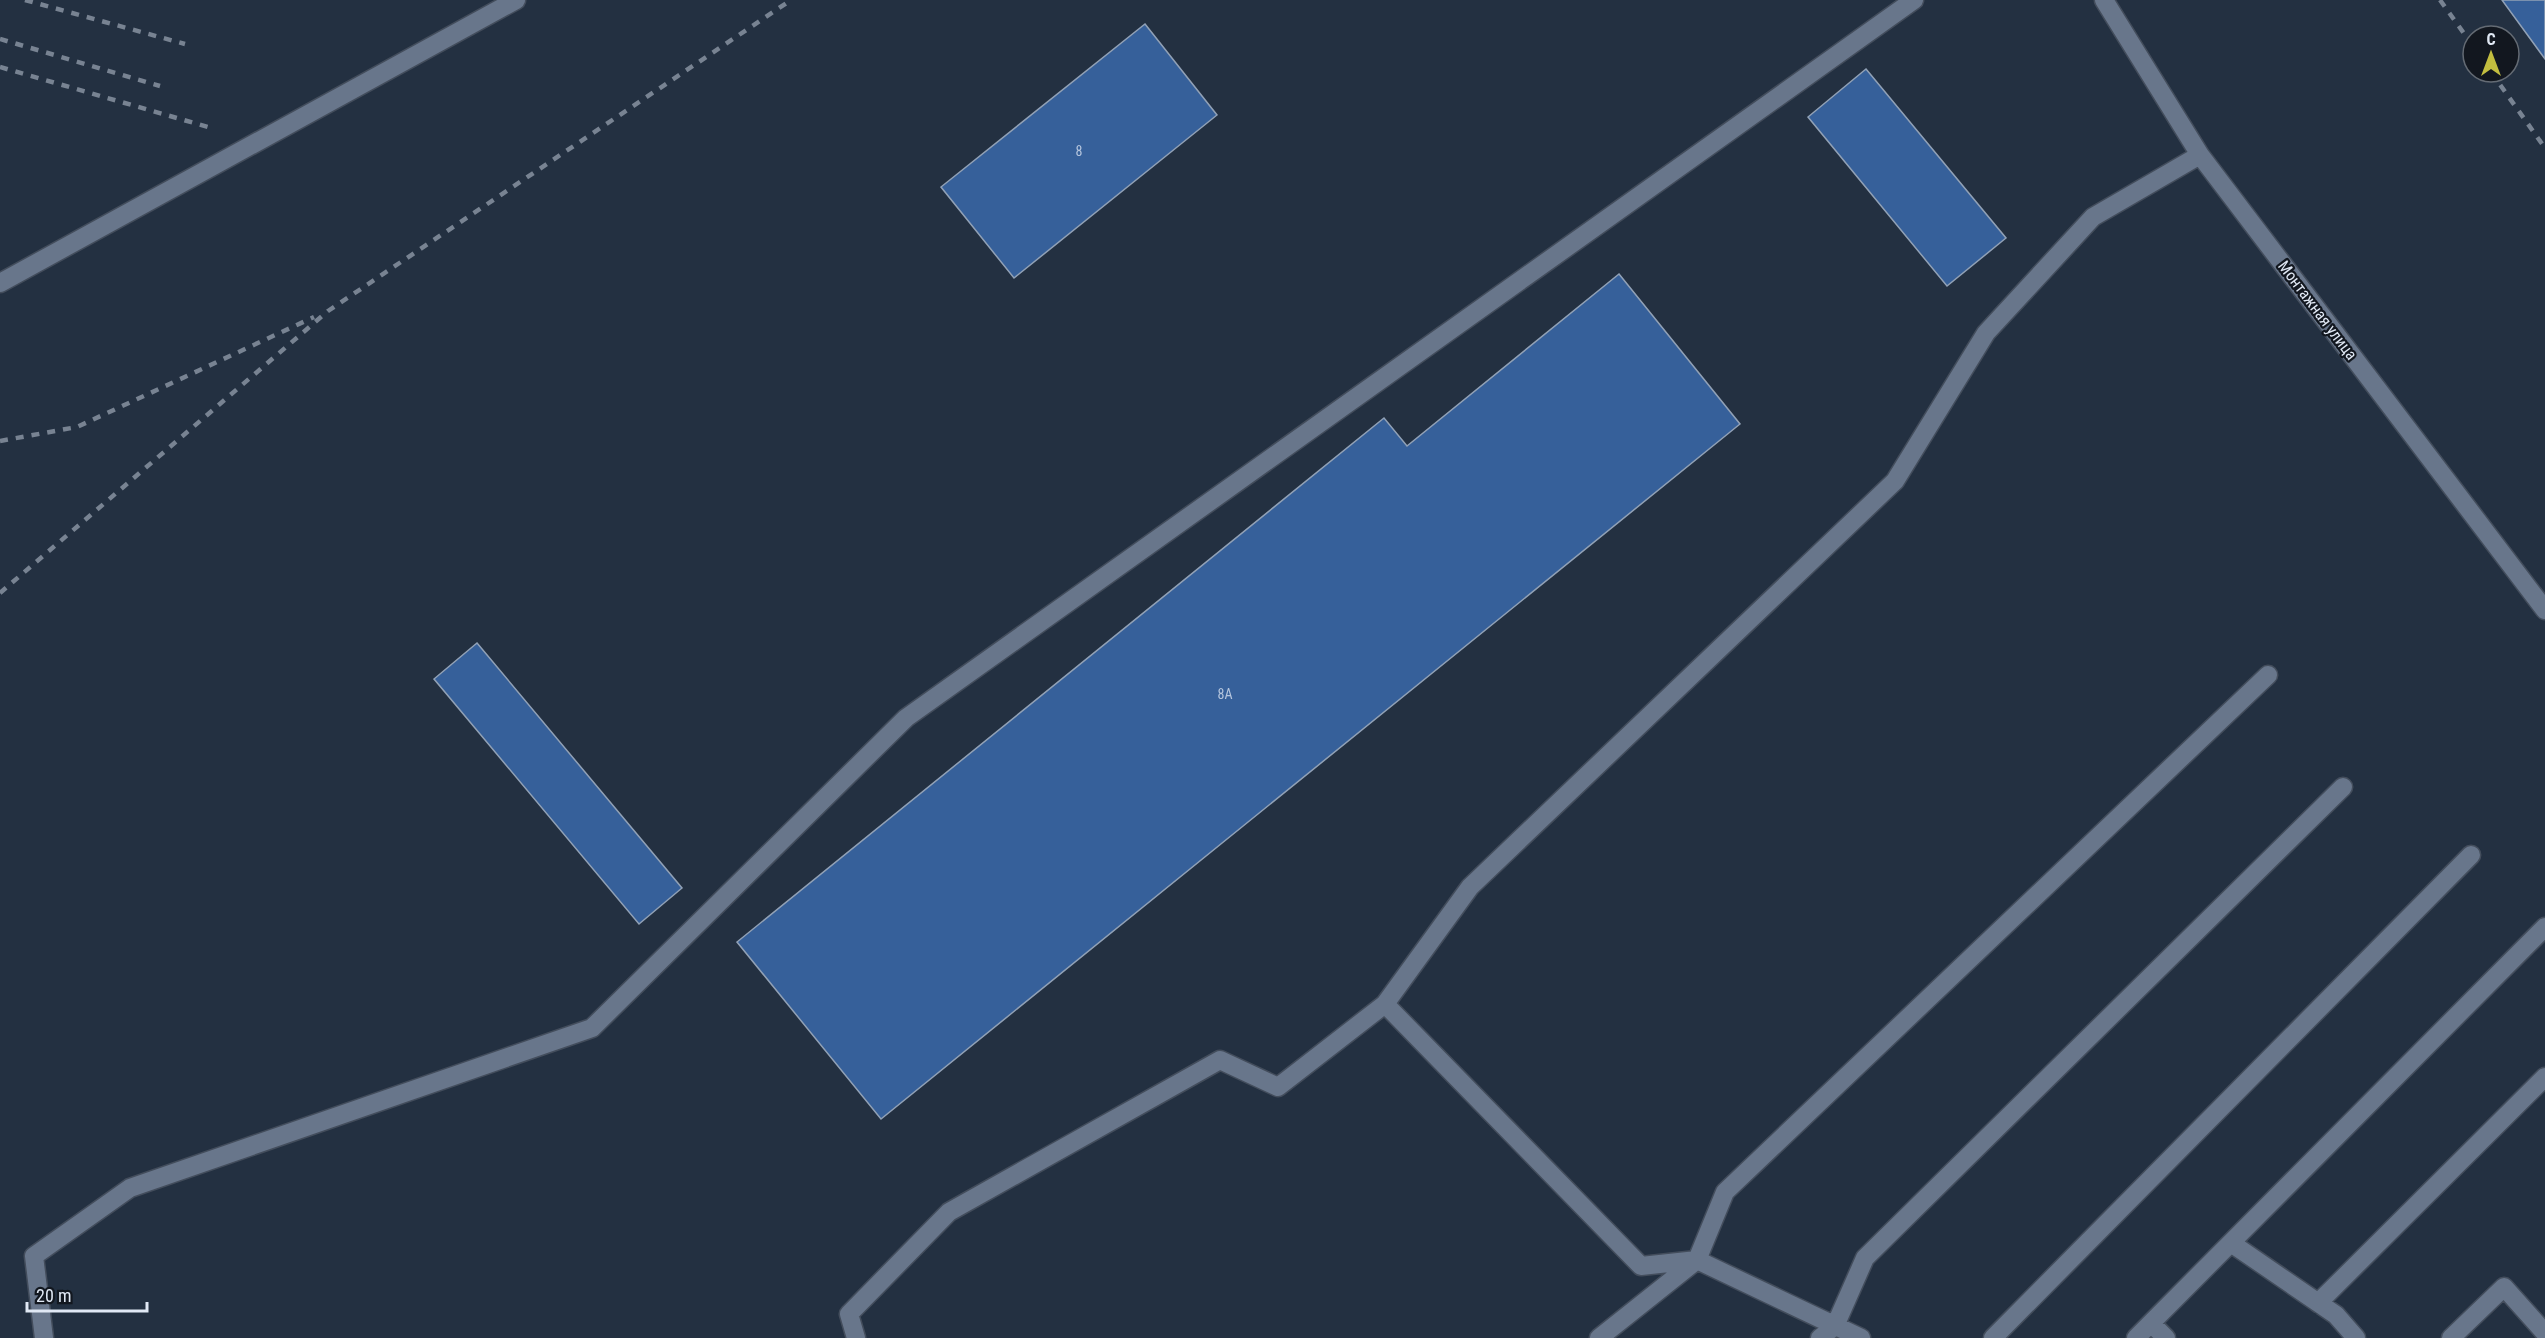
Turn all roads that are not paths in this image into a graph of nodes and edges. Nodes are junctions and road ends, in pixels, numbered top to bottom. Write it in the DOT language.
graph roads {
  1 [pos="516,0"];
  2 [pos="1914,0"];
  3 [pos="2104,0"];
  4 [pos="2200,155"];
  5 [pos="0,284"];
  6 [pos="2545,610"];
  7 [pos="2268,675"];
  8 [pos="2343,787"];
  9 [pos="2471,855"];
  10 [pos="2545,927"];
  11 [pos="1385,1004"];
  12 [pos="2545,1077"];
  13 [pos="2231,1243"];
  14 [pos="1697,1260"];
  15 [pos="2318,1303"];
  16 [pos="2151,1323"];
  17 [pos="1835,1326"];
  18 [pos="2545,1333"];
  19 [pos="44,1338"];
  20 [pos="856,1338"];
  21 [pos="1599,1338"];
  22 [pos="1820,1338"];
  23 [pos="1861,1338"];
  24 [pos="1993,1338"];
  25 [pos="2136,1338"];
  26 [pos="2166,1338"];
  27 [pos="2356,1338"];
  28 [pos="2451,1338"];
  1 -- 5 [label="street"];
  2 -- 19 [label="street"];
  3 -- 4 [label="street, Монтажная улица"];
  4 -- 6 [label="street, Монтажная улица"];
  4 -- 11 [label="street"];
  7 -- 14 [label="street"];
  8 -- 17 [label="street"];
  9 -- 24 [label="street"];
  10 -- 13 [label="street"];
  11 -- 14 [label="street"];
  11 -- 20 [label="street"];
  12 -- 15 [label="street"];
  13 -- 15 [label="street"];
  13 -- 16 [label="street"];
  14 -- 17 [label="street"];
  14 -- 21 [label="street"];
  15 -- 27 [label="street"];
  16 -- 25 [label="street"];
  16 -- 26 [label="street"];
  17 -- 22 [label="street"];
  17 -- 23 [label="street"];
  18 -- 28 [label="street"];
}
